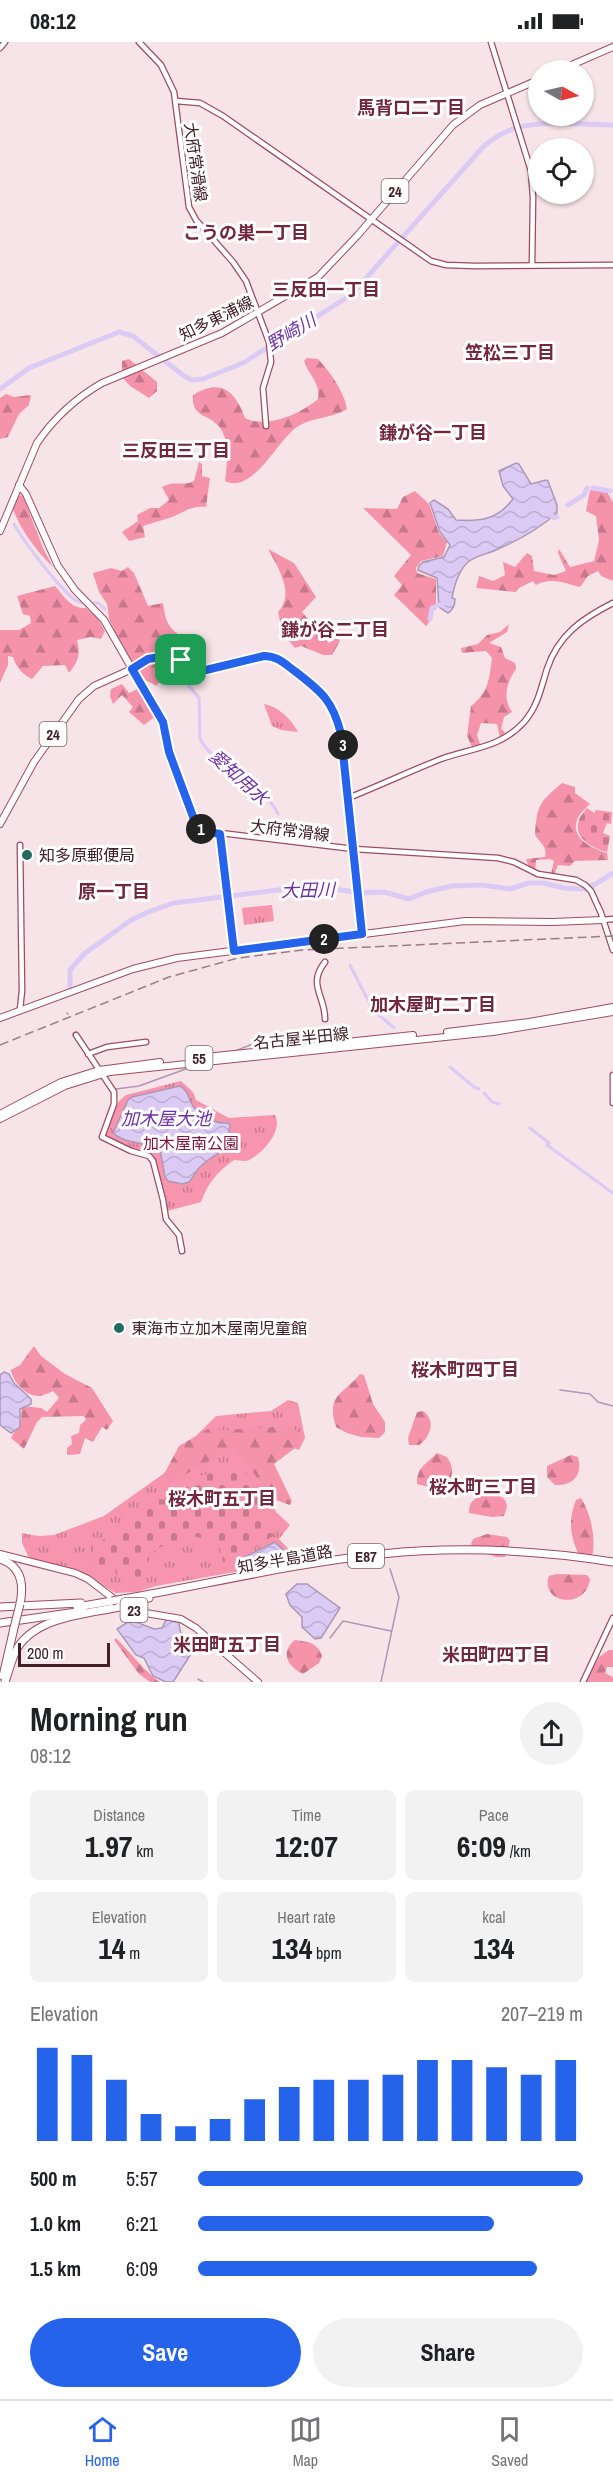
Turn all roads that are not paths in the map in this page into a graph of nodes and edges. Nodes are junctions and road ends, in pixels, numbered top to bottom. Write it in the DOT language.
graph roads {
  1 [pos="5,42"];
  2 [pos="139,42"];
  3 [pos="491,42"];
  4 [pos="613,47"];
  5 [pos="0,48"];
  6 [pos="583,60"];
  7 [pos="528,84"];
  8 [pos="507,93"];
  9 [pos="176,100"];
  10 [pos="372,219"];
  11 [pos="532,264"];
  12 [pos="613,265"];
  13 [pos="258,313"];
  14 [pos="266,426"];
  15 [pos="19,485"];
  16 [pos="0,531"];
  17 [pos="613,603"];
  18 [pos="132,669"];
  19 [pos="348,798"];
  20 [pos="0,824"];
  21 [pos="220,834"];
  22 [pos="20,844"];
  23 [pos="354,849"];
  24 [pos="602,920"];
  25 [pos="613,920"];
  26 [pos="362,934"];
  27 [pos="613,950"];
  28 [pos="234,951"];
  29 [pos="325,962"];
  30 [pos="613,1007"];
  31 [pos="20,1009"];
  32 [pos="613,1012"];
  33 [pos="0,1018"];
  34 [pos="325,1019"];
  35 [pos="76,1035"];
  36 [pos="146,1042"];
  37 [pos="88,1054"];
  38 [pos="101,1072"];
  39 [pos="613,1075"];
  40 [pos="613,1103"];
  41 [pos="0,1114"];
  42 [pos="0,1119"];
  43 [pos="182,1251"];
  44 [pos="0,1554"];
  45 [pos="0,1561"];
  46 [pos="613,1564"];
  47 [pos="119,1603"];
  48 [pos="0,1607"];
  49 [pos="613,1618"];
  50 [pos="0,1621"];
  51 [pos="13,1628"];
  52 [pos="0,1672"];
  53 [pos="4,1682"];
  54 [pos="258,1682"];
  55 [pos="583,1682"];
  1 -- 5 [label="street"];
  2 -- 9 [label="street, 大府常滑線"];
  3 -- 8 [label="street"];
  4 -- 6 [label="main road"];
  7 -- 8 [label="main road, 知多東浦線 / 24"];
  8 -- 10 [label="main road, 知多東浦線 / 24"];
  8 -- 11 [label="street"];
  9 -- 10 [label="street"];
  9 -- 13 [label="street, 大府常滑線"];
  10 -- 11 [label="street"];
  10 -- 13 [label="main road, 知多東浦線 / 24"];
  11 -- 12 [label="street"];
  13 -- 14 [label="street, 大府常滑線"];
  13 -- 15 [label="main road, 知多東浦線 / 24"];
  15 -- 16 [label="main road, 知多東浦線 / 24"];
  15 -- 18 [label="main road"];
  17 -- 19 [label="street"];
  18 -- 19 [label="street"];
  18 -- 20 [label="main road, 24"];
  18 -- 21 [label="street, 大府常滑線"];
  19 -- 23 [label="street"];
  21 -- 23 [label="street, 大府常滑線"];
  21 -- 28 [label="street"];
  22 -- 31 [label="street"];
  23 -- 24 [label="street, 大府常滑線"];
  23 -- 26 [label="street"];
  24 -- 25 [label="street"];
  24 -- 26 [label="main road"];
  24 -- 27 [label="street, 大府常滑線"];
  26 -- 28 [label="main road"];
  28 -- 31 [label="main road"];
  29 -- 34 [label="street"];
  30 -- 38 [label="main road, 名古屋半田線 / 55"];
  31 -- 33 [label="main road"];
  32 -- 38 [label="main road, 名古屋半田線 / 55"];
  35 -- 37 [label="street"];
  36 -- 37 [label="street"];
  37 -- 38 [label="street"];
  38 -- 41 [label="main road, 名古屋半田線 / 55"];
  38 -- 42 [label="main road, 名古屋半田線 / 55"];
  38 -- 43 [label="street"];
  39 -- 40 [label="street"];
  44 -- 54 [label="main road, 23"];
  45 -- 51 [label="highway, bridge"];
  46 -- 47 [label="highway, 知多半島道路 / E87"];
  46 -- 47 [label="highway, 知多半島道路 / E87"];
  47 -- 48 [label="highway"];
  47 -- 50 [label="highway, 知多半島道路 / E87"];
  47 -- 53 [label="highway"];
  49 -- 55 [label="street"];
  51 -- 52 [label="highway"];
  51 -- 53 [label="highway"];
}
